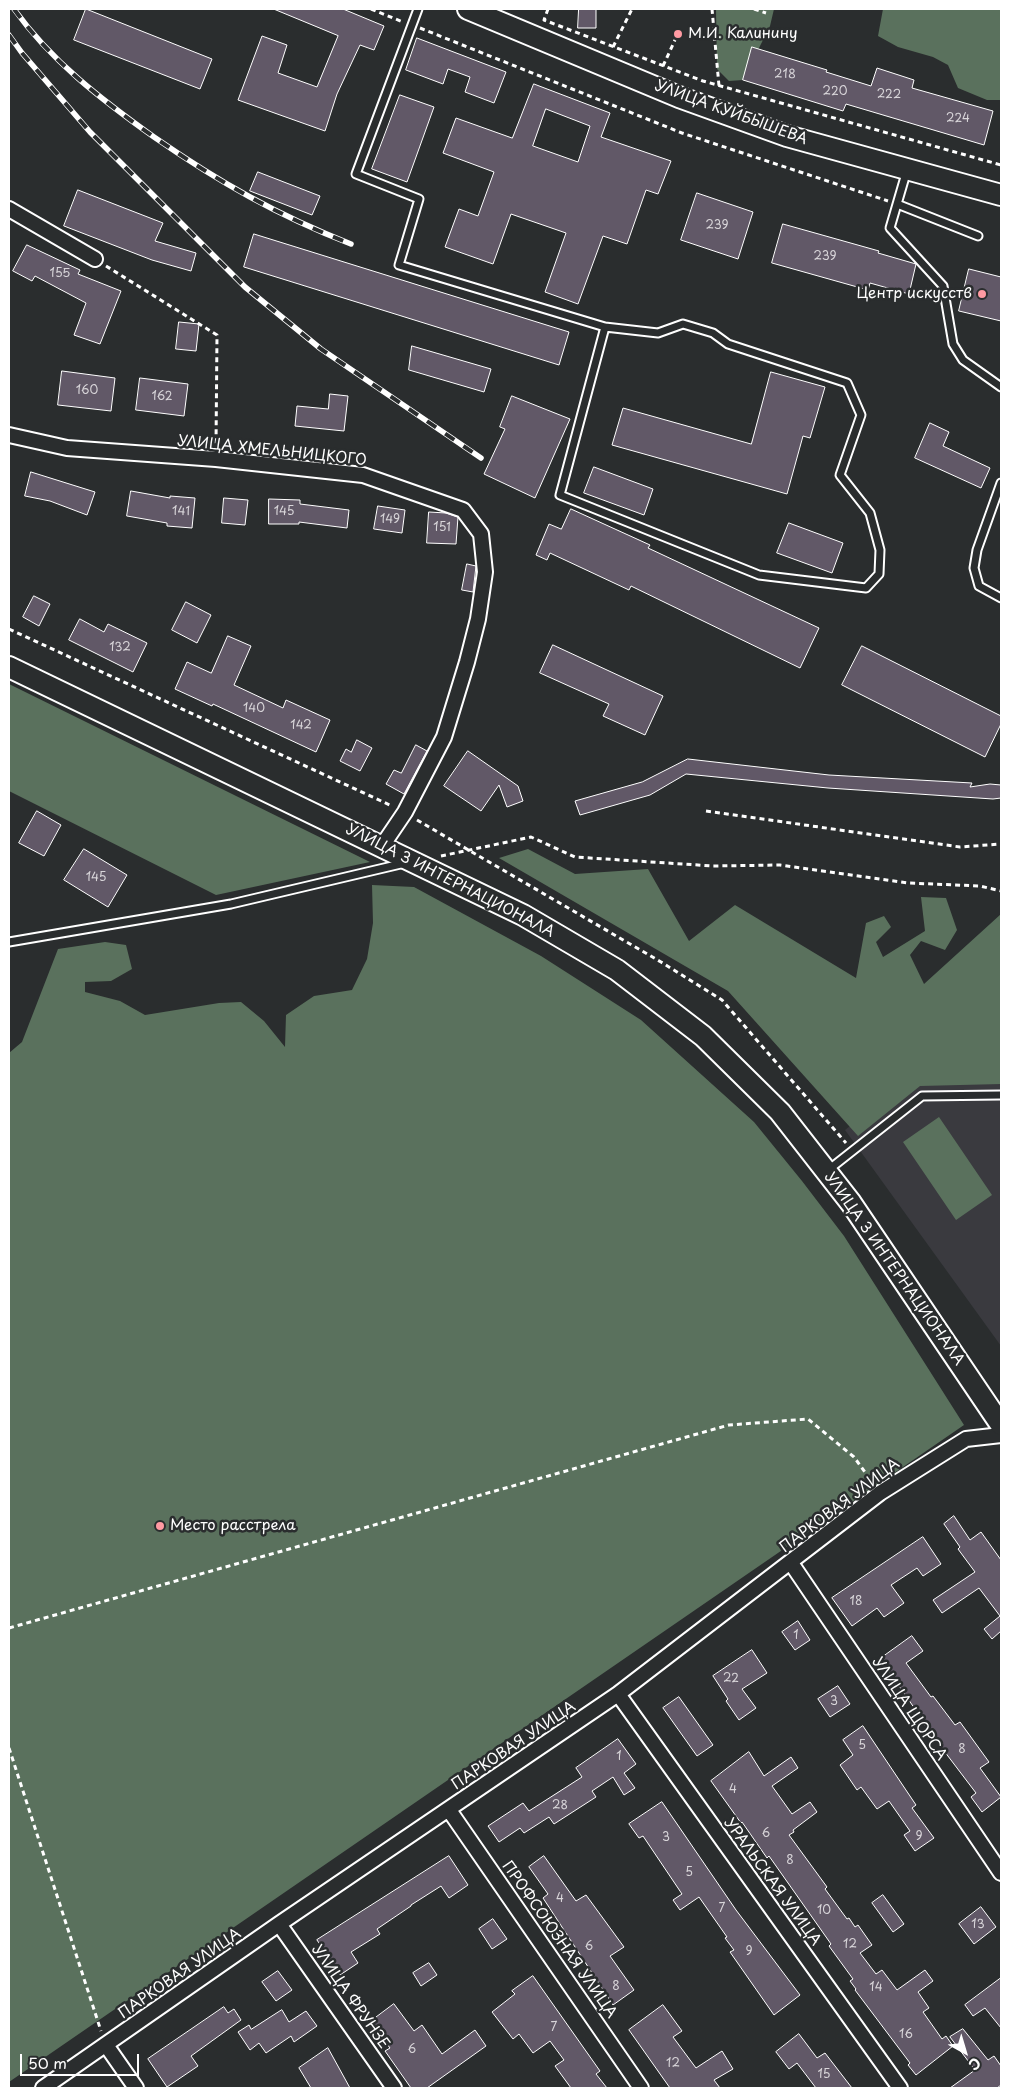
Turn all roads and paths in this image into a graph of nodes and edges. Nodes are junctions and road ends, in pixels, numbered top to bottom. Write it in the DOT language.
graph roads {
  1 [pos="371,9"];
  2 [pos="418,9"];
  3 [pos="468,9"];
  4 [pos="548,9"];
  5 [pos="632,9"];
  6 [pos="712,9"];
  7 [pos="754,9"];
  8 [pos="766,13"];
  9 [pos="412,25"];
  10 [pos="676,40"];
  11 [pos="614,47"];
  12 [pos="663,66"];
  13 [pos="719,86"];
  14 [pos="1001,165"];
  15 [pos="908,170"];
  16 [pos="1001,195"];
  17 [pos="897,204"];
  18 [pos="9,209"];
  19 [pos="978,236"];
  20 [pos="94,259"];
  21 [pos="605,327"];
  22 [pos="1001,386"];
  23 [pos="9,435"];
  24 [pos="216,459"];
  25 [pos="1001,483"];
  26 [pos="1001,598"];
  27 [pos="9,629"];
  28 [pos="9,667"];
  29 [pos="706,811"];
  30 [pos="405,812"];
  31 [pos="1001,844"];
  32 [pos="382,846"];
  33 [pos="467,850"];
  34 [pos="440,856"];
  35 [pos="414,861"];
  36 [pos="1001,891"];
  37 [pos="9,942"];
  38 [pos="1001,1095"];
  39 [pos="852,1151"];
  40 [pos="826,1171"];
  41 [pos="1001,1425"];
  42 [pos="1001,1435"];
  43 [pos="880,1493"];
  44 [pos="791,1563"];
  45 [pos="9,1628"];
  46 [pos="618,1694"];
  47 [pos="9,1748"];
  48 [pos="449,1810"];
  49 [pos="1001,1873"];
  50 [pos="280,1924"];
  51 [pos="106,2046"];
  52 [pos="44,2088"];
  53 [pos="136,2088"];
  54 [pos="394,2088"];
  55 [pos="641,2088"];
  56 [pos="900,2088"];
  1 -- 9 [label="path"];
  2 -- 9 [label="lane"];
  3 -- 15 [label="main road, УЛИЦА КУЙБЫШЕВА"];
  4 -- 11 [label="path"];
  5 -- 11 [label="path"];
  6 -- 13 [label="path"];
  7 -- 8 [label="path"];
  9 -- 17 [label="path"];
  9 -- 21 [label="lane"];
  10 -- 12 [label="path"];
  11 -- 12 [label="path"];
  12 -- 13 [label="path"];
  13 -- 14 [label="path"];
  15 -- 16 [label="main road, УЛИЦА КУЙБЫШЕВА"];
  15 -- 17 [label="lane"];
  17 -- 19 [label="lane"];
  17 -- 22 [label="lane"];
  18 -- 20 [label="street"];
  20 -- 24 [label="path"];
  21 -- 21 [label="lane"];
  23 -- 24 [label="street, УЛИЦА ХМЕЛЬНИЦКОГО"];
  24 -- 30 [label="street, УЛИЦА ХМЕЛЬНИЦКОГО"];
  25 -- 26 [label="lane"];
  27 -- 30 [label="path"];
  28 -- 32 [label="main road, УЛИЦА 3 ИНТЕРНАЦИОНАЛА"];
  29 -- 31 [label="path"];
  30 -- 32 [label="street, УЛИЦА ХМЕЛЬНИЦКОГО"];
  30 -- 33 [label="path"];
  32 -- 35 [label="main road, УЛИЦА 3 ИНТЕРНАЦИОНАЛА"];
  33 -- 34 [label="path"];
  33 -- 36 [label="path"];
  33 -- 39 [label="path"];
  35 -- 37 [label="lane"];
  35 -- 40 [label="main road, УЛИЦА 3 ИНТЕРНАЦИОНАЛА"];
  38 -- 39 [label="lane"];
  39 -- 40 [label="lane"];
  40 -- 41 [label="main road, УЛИЦА 3 ИНТЕРНАЦИОНАЛА"];
  42 -- 43 [label="street, ПАРКОВАЯ УЛИЦА"];
  43 -- 44 [label="street, ПАРКОВАЯ УЛИЦА"];
  43 -- 45 [label="path"];
  44 -- 46 [label="street, ПАРКОВАЯ УЛИЦА"];
  44 -- 49 [label="street, УЛИЦА ЩОРСА"];
  46 -- 48 [label="street, ПАРКОВАЯ УЛИЦА"];
  46 -- 56 [label="street, УРАЛЬСКАЯ УЛИЦА"];
  47 -- 51 [label="path"];
  48 -- 50 [label="street, ПАРКОВАЯ УЛИЦА"];
  48 -- 55 [label="street, ПРОФСОЮЗНАЯ УЛИЦА"];
  50 -- 51 [label="street, ПАРКОВАЯ УЛИЦА"];
  50 -- 54 [label="street, УЛИЦА ФРУНЗЕ"];
  51 -- 52 [label="street, ПАРКОВАЯ УЛИЦА"];
  51 -- 53 [label="street"];
}
